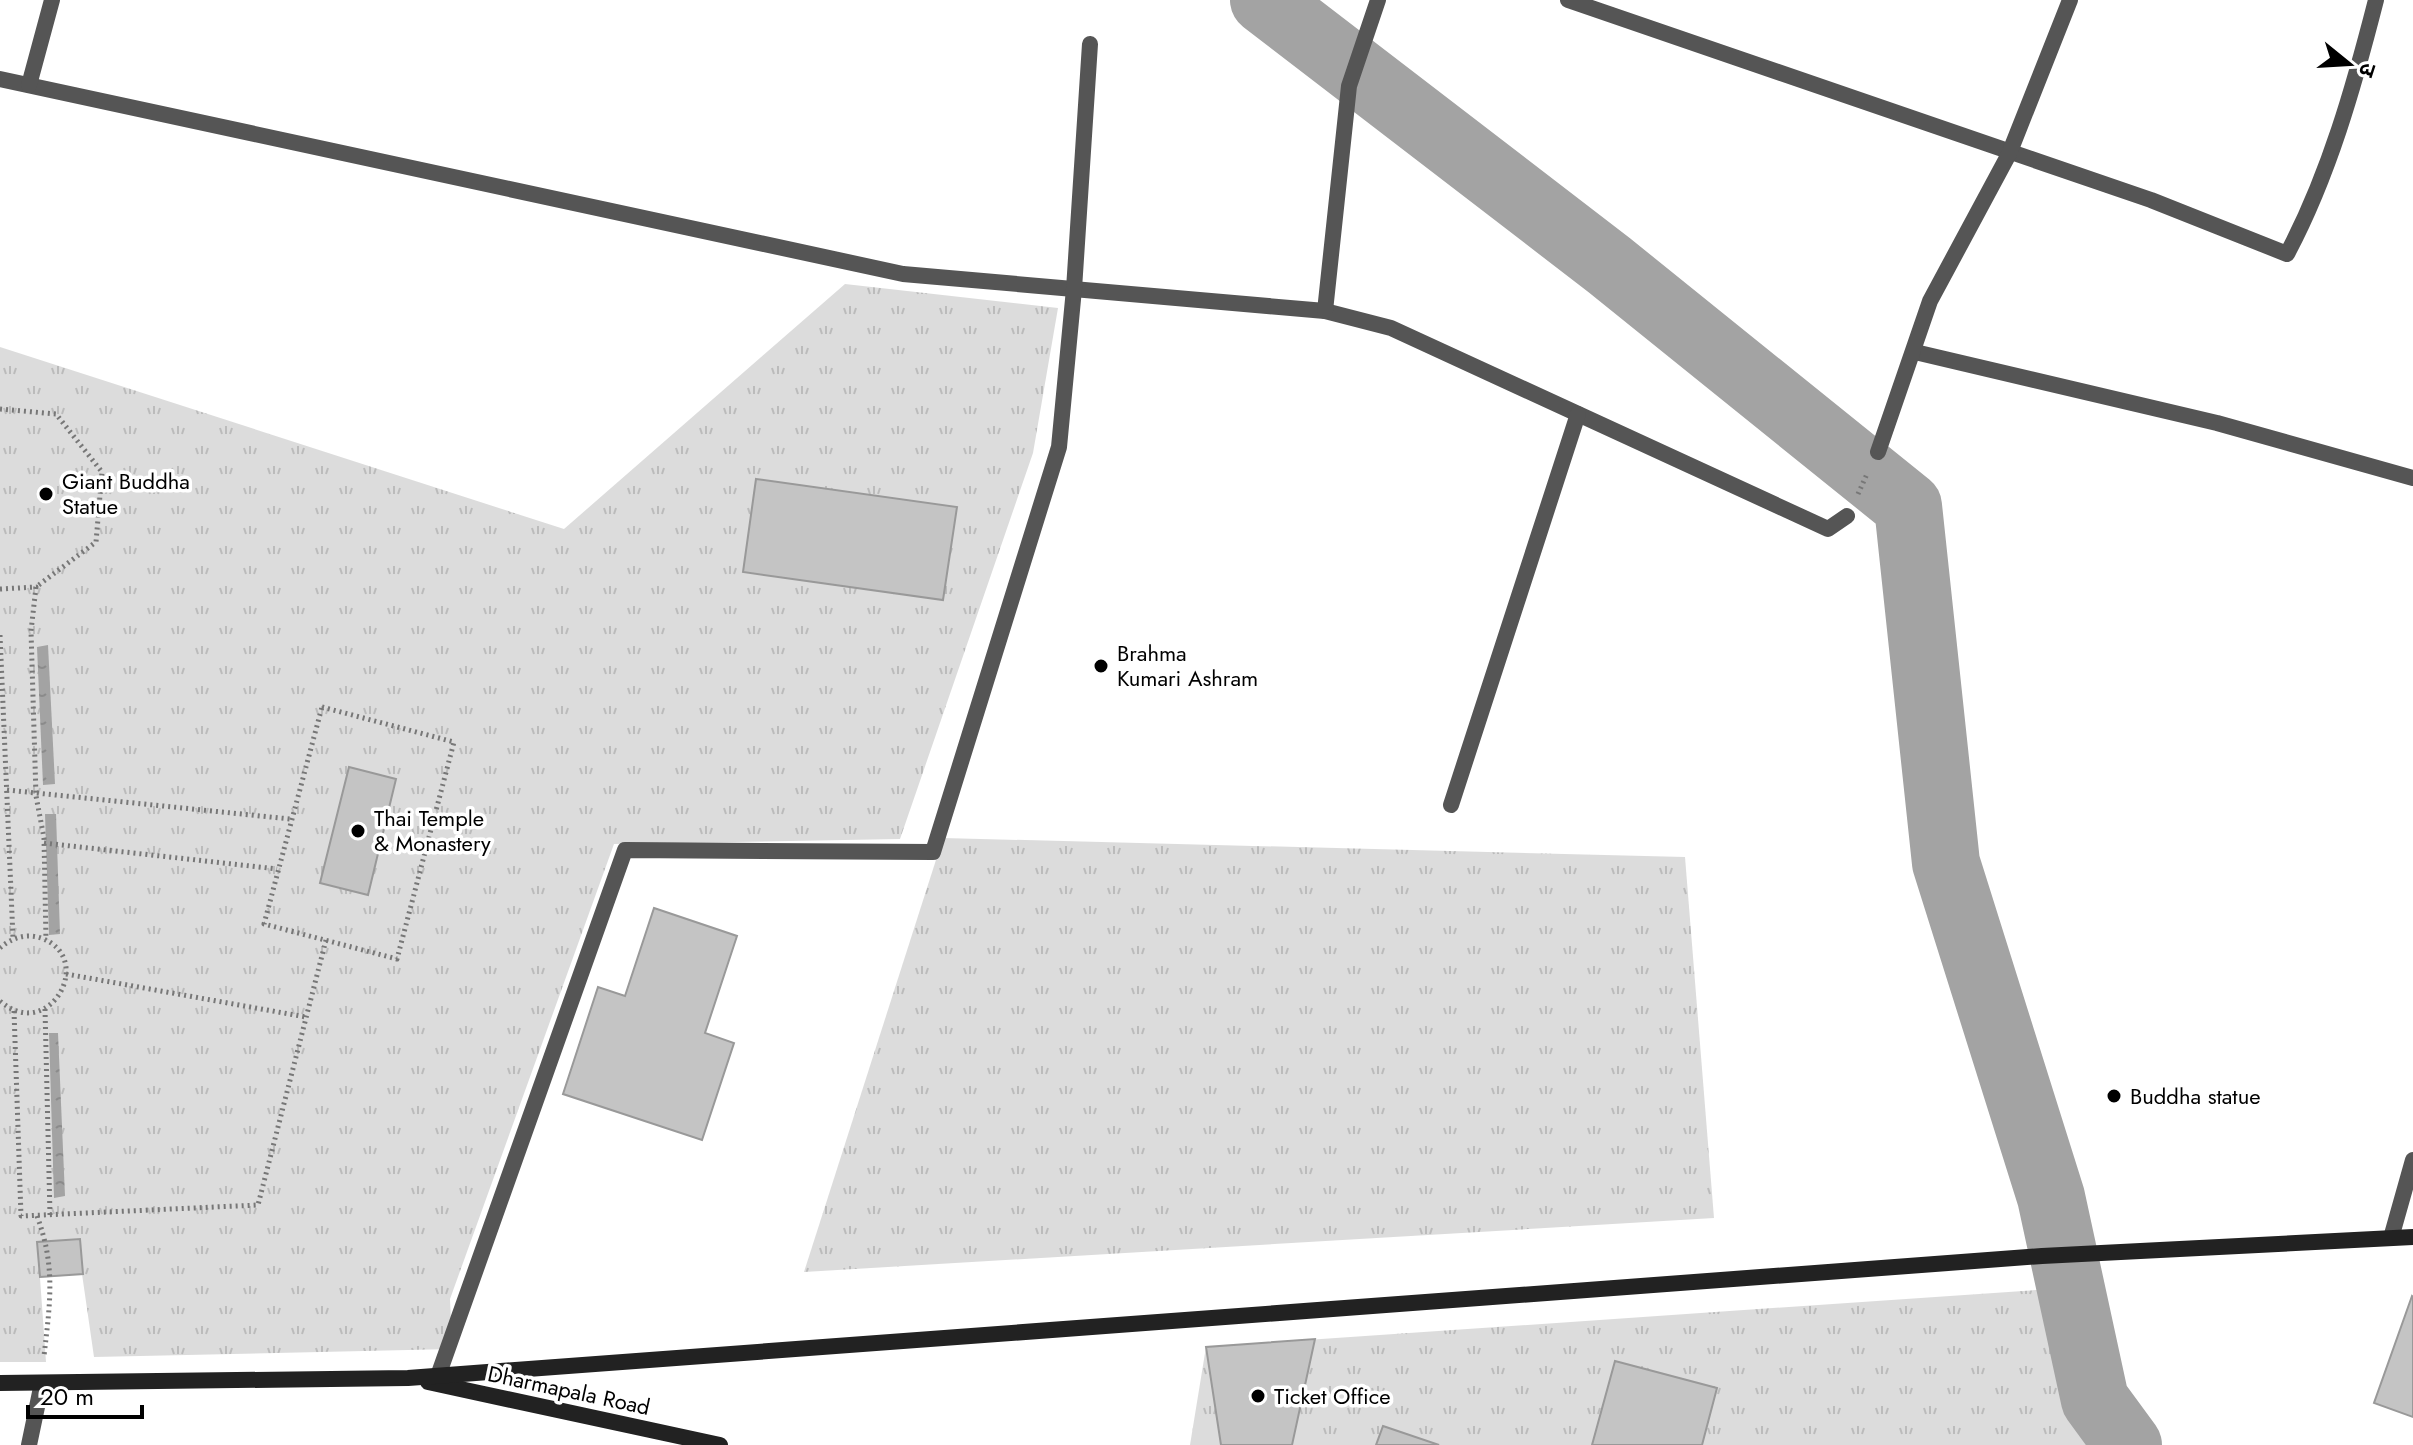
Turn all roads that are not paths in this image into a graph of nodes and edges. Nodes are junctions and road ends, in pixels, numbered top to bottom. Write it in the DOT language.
graph roads {
  1 [pos="52,0"];
  2 [pos="1378,0"];
  3 [pos="1568,0"];
  4 [pos="2070,0"];
  5 [pos="2376,0"];
  6 [pos="1090,44"];
  7 [pos="0,79"];
  8 [pos="29,85"];
  9 [pos="2009,154"];
  10 [pos="1074,289"];
  11 [pos="1325,311"];
  12 [pos="1915,352"];
  13 [pos="1578,414"];
  14 [pos="1878,452"];
  15 [pos="2412,476"];
  16 [pos="1847,516"];
  17 [pos="1451,805"];
  18 [pos="2413,1160"];
  19 [pos="2413,1237"];
  20 [pos="2391,1238"];
  21 [pos="438,1376"];
  22 [pos="408,1378"];
  23 [pos="0,1383"];
  24 [pos="42,1383"];
  25 [pos="29,1445"];
  26 [pos="720,1445"];
  1 -- 8 [label="street"];
  2 -- 11 [label="street"];
  3 -- 9 [label="street"];
  4 -- 9 [label="street"];
  5 -- 9 [label="street"];
  6 -- 10 [label="street"];
  7 -- 8 [label="street"];
  8 -- 10 [label="street"];
  9 -- 12 [label="street"];
  10 -- 11 [label="street"];
  10 -- 21 [label="street"];
  11 -- 13 [label="street"];
  12 -- 14 [label="street"];
  12 -- 15 [label="street"];
  13 -- 16 [label="street"];
  13 -- 17 [label="street"];
  18 -- 20 [label="street"];
  19 -- 20 [label="street"];
  20 -- 21 [label="street"];
  21 -- 22 [label="street"];
  22 -- 24 [label="street"];
  22 -- 26 [label="street, Dharmapala Road"];
  23 -- 24 [label="street"];
  24 -- 25 [label="street"];
}
